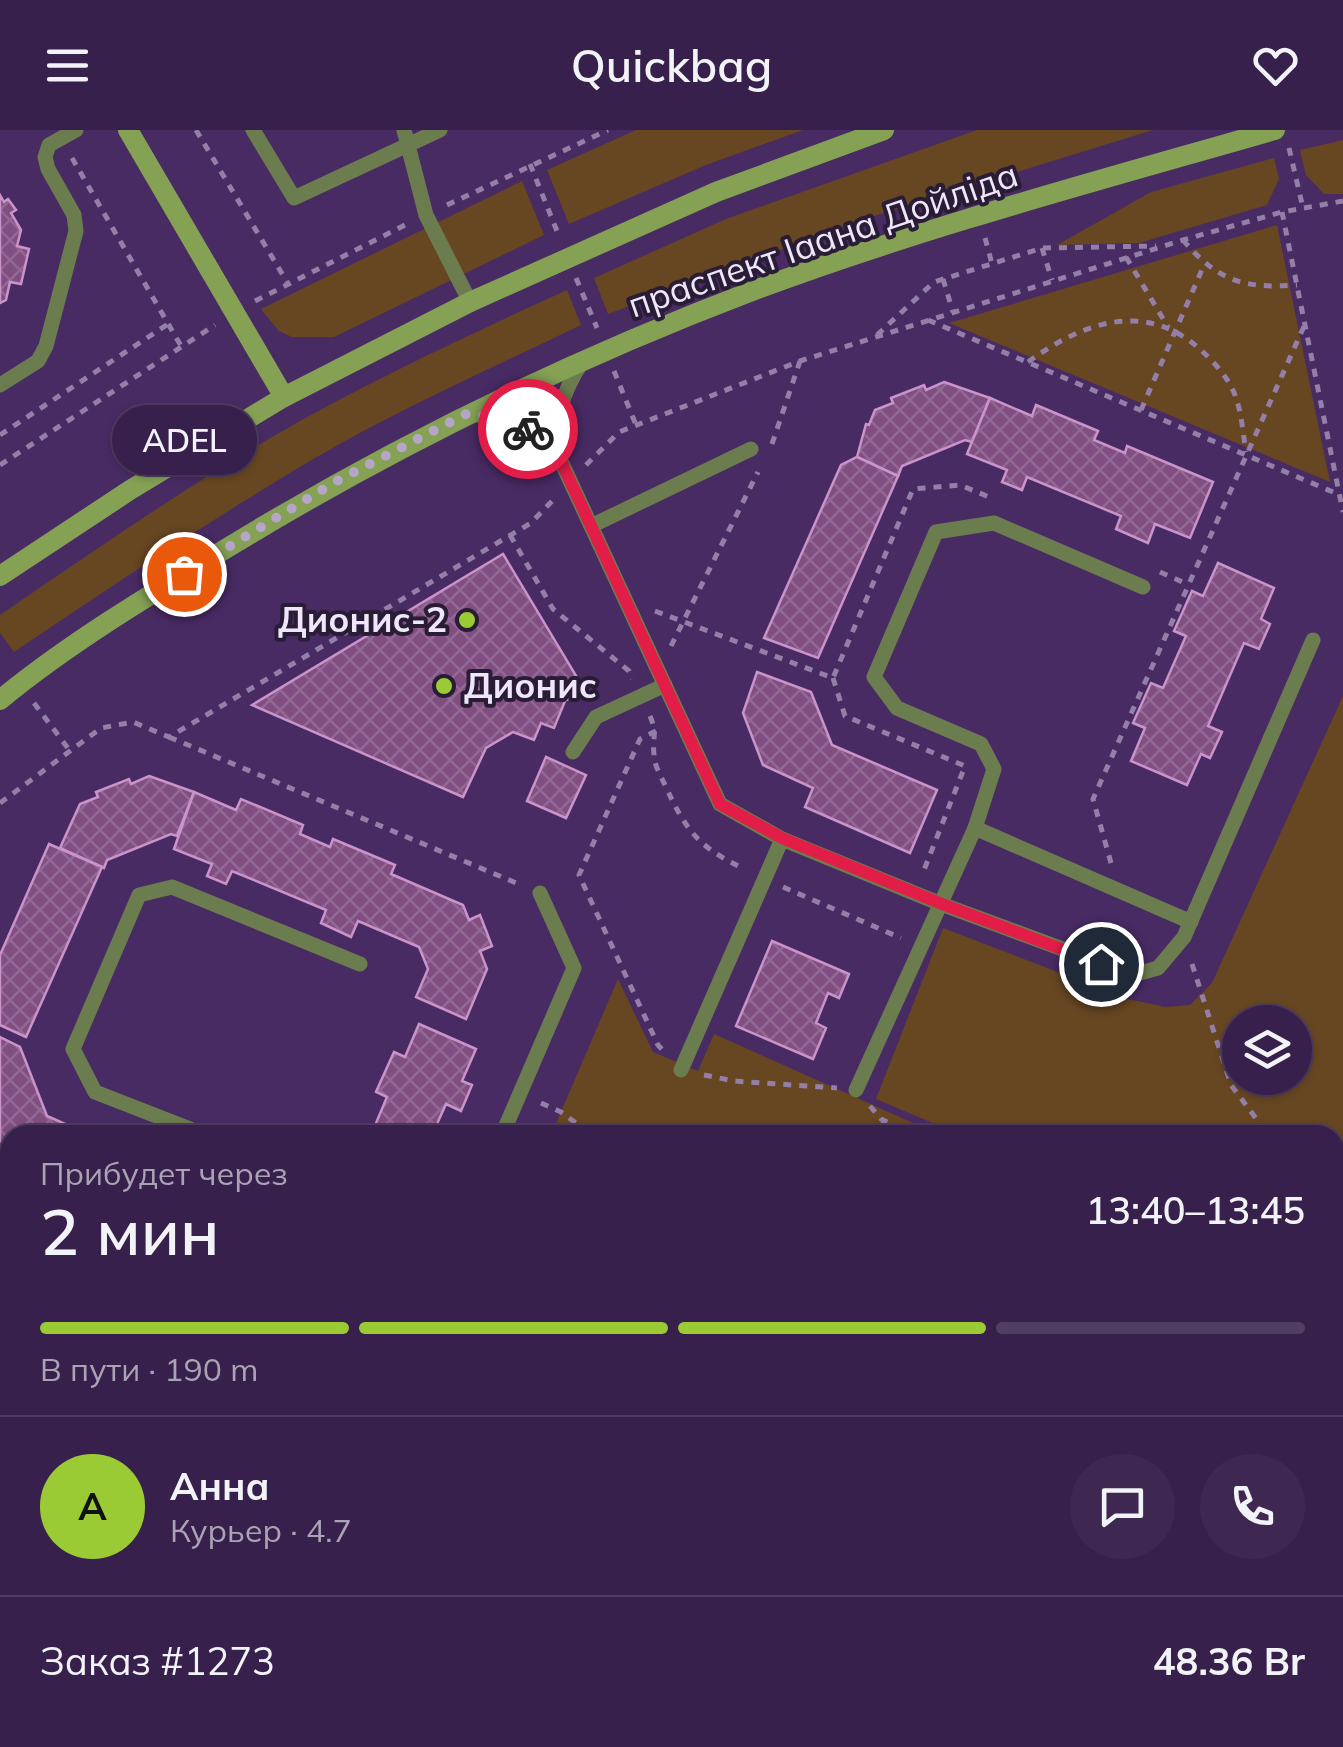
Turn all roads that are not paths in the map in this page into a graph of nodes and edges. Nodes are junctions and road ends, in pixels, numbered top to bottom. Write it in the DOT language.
graph roads {
  1 [pos="76,130"];
  2 [pos="128,130"];
  3 [pos="253,130"];
  4 [pos="440,130"];
  5 [pos="884,130"];
  6 [pos="406,137"];
  7 [pos="1281,138"];
  8 [pos="470,302"];
  9 [pos="582,362"];
  10 [pos="0,385"];
  11 [pos="284,397"];
  12 [pos="468,413"];
  13 [pos="751,449"];
  14 [pos="559,457"];
  15 [pos="591,526"];
  16 [pos="0,576"];
  17 [pos="1143,586"];
  18 [pos="1313,640"];
  19 [pos="662,678"];
  20 [pos="0,700"];
  21 [pos="573,752"];
  22 [pos="975,828"];
  23 [pos="782,838"];
  24 [pos="540,894"];
  25 [pos="942,904"];
  26 [pos="1187,929"];
  27 [pos="360,964"];
  28 [pos="681,1070"];
  29 [pos="856,1090"];
  30 [pos="180,1125"];
  31 [pos="506,1125"];
  1 -- 10 [label="lane"];
  2 -- 11 [label="main road"];
  3 -- 6 [label="lane"];
  4 -- 6 [label="lane"];
  5 -- 8 [label="main road, праспект Іаана Дойліда"];
  6 -- 8 [label="lane"];
  7 -- 9 [label="main road, праспект Іаана Дойліда"];
  8 -- 11 [label="main road, праспект Іаана Дойліда"];
  9 -- 12 [label="main road, праспект Іаана Дойліда"];
  9 -- 14 [label="lane"];
  11 -- 16 [label="main road, праспект Іаана Дойліда"];
  12 -- 14 [label="lane"];
  12 -- 20 [label="main road, праспект Іаана Дойліда"];
  13 -- 15 [label="lane"];
  14 -- 15 [label="lane"];
  15 -- 19 [label="lane"];
  17 -- 22 [label="lane"];
  18 -- 26 [label="lane"];
  19 -- 21 [label="lane"];
  19 -- 23 [label="lane"];
  22 -- 25 [label="lane"];
  22 -- 26 [label="lane"];
  23 -- 25 [label="lane"];
  23 -- 28 [label="lane"];
  24 -- 31 [label="lane"];
  25 -- 26 [label="lane"];
  25 -- 29 [label="lane"];
  27 -- 30 [label="lane"];
}
